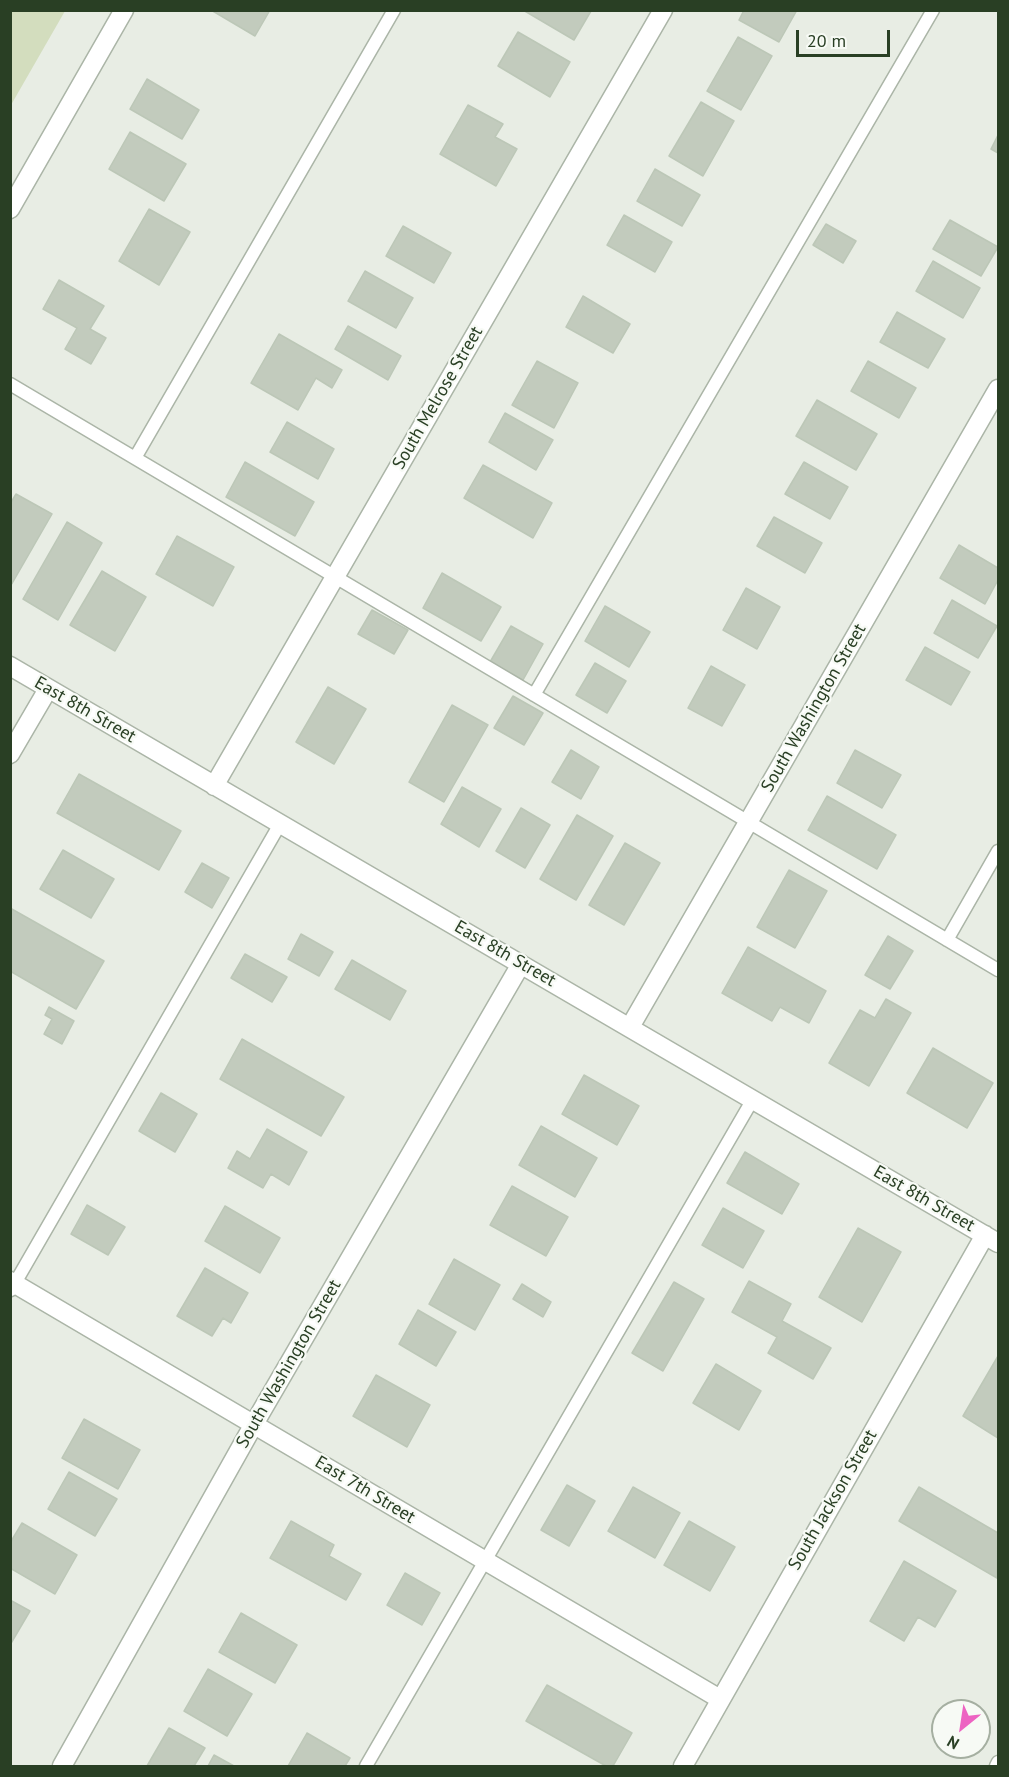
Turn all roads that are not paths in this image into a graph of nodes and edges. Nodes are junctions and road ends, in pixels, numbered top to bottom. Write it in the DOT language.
graph roads {
  1 [pos="124,10"];
  2 [pos="394,10"];
  3 [pos="663,10"];
  4 [pos="933,10"];
  5 [pos="10,209"];
  6 [pos="10,384"];
  7 [pos="999,389"];
  8 [pos="135,458"];
  9 [pos="335,577"];
  10 [pos="10,666"];
  11 [pos="48,688"];
  12 [pos="534,695"];
  13 [pos="10,754"];
  14 [pos="214,786"];
  15 [pos="749,822"];
  16 [pos="280,824"];
  17 [pos="999,851"];
  18 [pos="947,940"];
  19 [pos="521,964"];
  20 [pos="999,970"];
  21 [pos="630,1028"];
  22 [pos="753,1099"];
  23 [pos="992,1239"];
  24 [pos="12,1285"];
  25 [pos="254,1424"];
  26 [pos="485,1561"];
  27 [pos="720,1699"];
  28 [pos="999,1762"];
  29 [pos="62,1767"];
  30 [pos="366,1767"];
  31 [pos="683,1767"];
  32 [pos="996,1767"];
  1 -- 5 [label="street"];
  2 -- 8 [label="lane"];
  3 -- 9 [label="street, South Melrose Street"];
  4 -- 12 [label="lane"];
  6 -- 8 [label="lane"];
  7 -- 15 [label="street, South Washington Street"];
  8 -- 9 [label="lane"];
  9 -- 12 [label="lane"];
  9 -- 14 [label="street, South Melrose Street"];
  10 -- 11 [label="street, East 8th Street"];
  11 -- 13 [label="street"];
  11 -- 14 [label="street, East 8th Street"];
  12 -- 15 [label="lane"];
  14 -- 16 [label="street, East 8th Street"];
  15 -- 18 [label="lane"];
  15 -- 21 [label="street, South Washington Street"];
  16 -- 19 [label="street, East 8th Street"];
  16 -- 24 [label="lane"];
  17 -- 18 [label="lane"];
  18 -- 20 [label="lane"];
  19 -- 21 [label="street, East 8th Street"];
  19 -- 25 [label="street, South Washington Street"];
  21 -- 22 [label="street, East 8th Street"];
  22 -- 23 [label="street, East 8th Street"];
  22 -- 26 [label="lane"];
  23 -- 27 [label="street, South Jackson Street"];
  24 -- 25 [label="street, East 7th Street"];
  25 -- 26 [label="street, East 7th Street"];
  25 -- 29 [label="street, South Washington Street"];
  26 -- 27 [label="street, East 7th Street"];
  26 -- 30 [label="lane"];
  27 -- 31 [label="street, South Jackson Street"];
  28 -- 32 [label="lane"];
}
